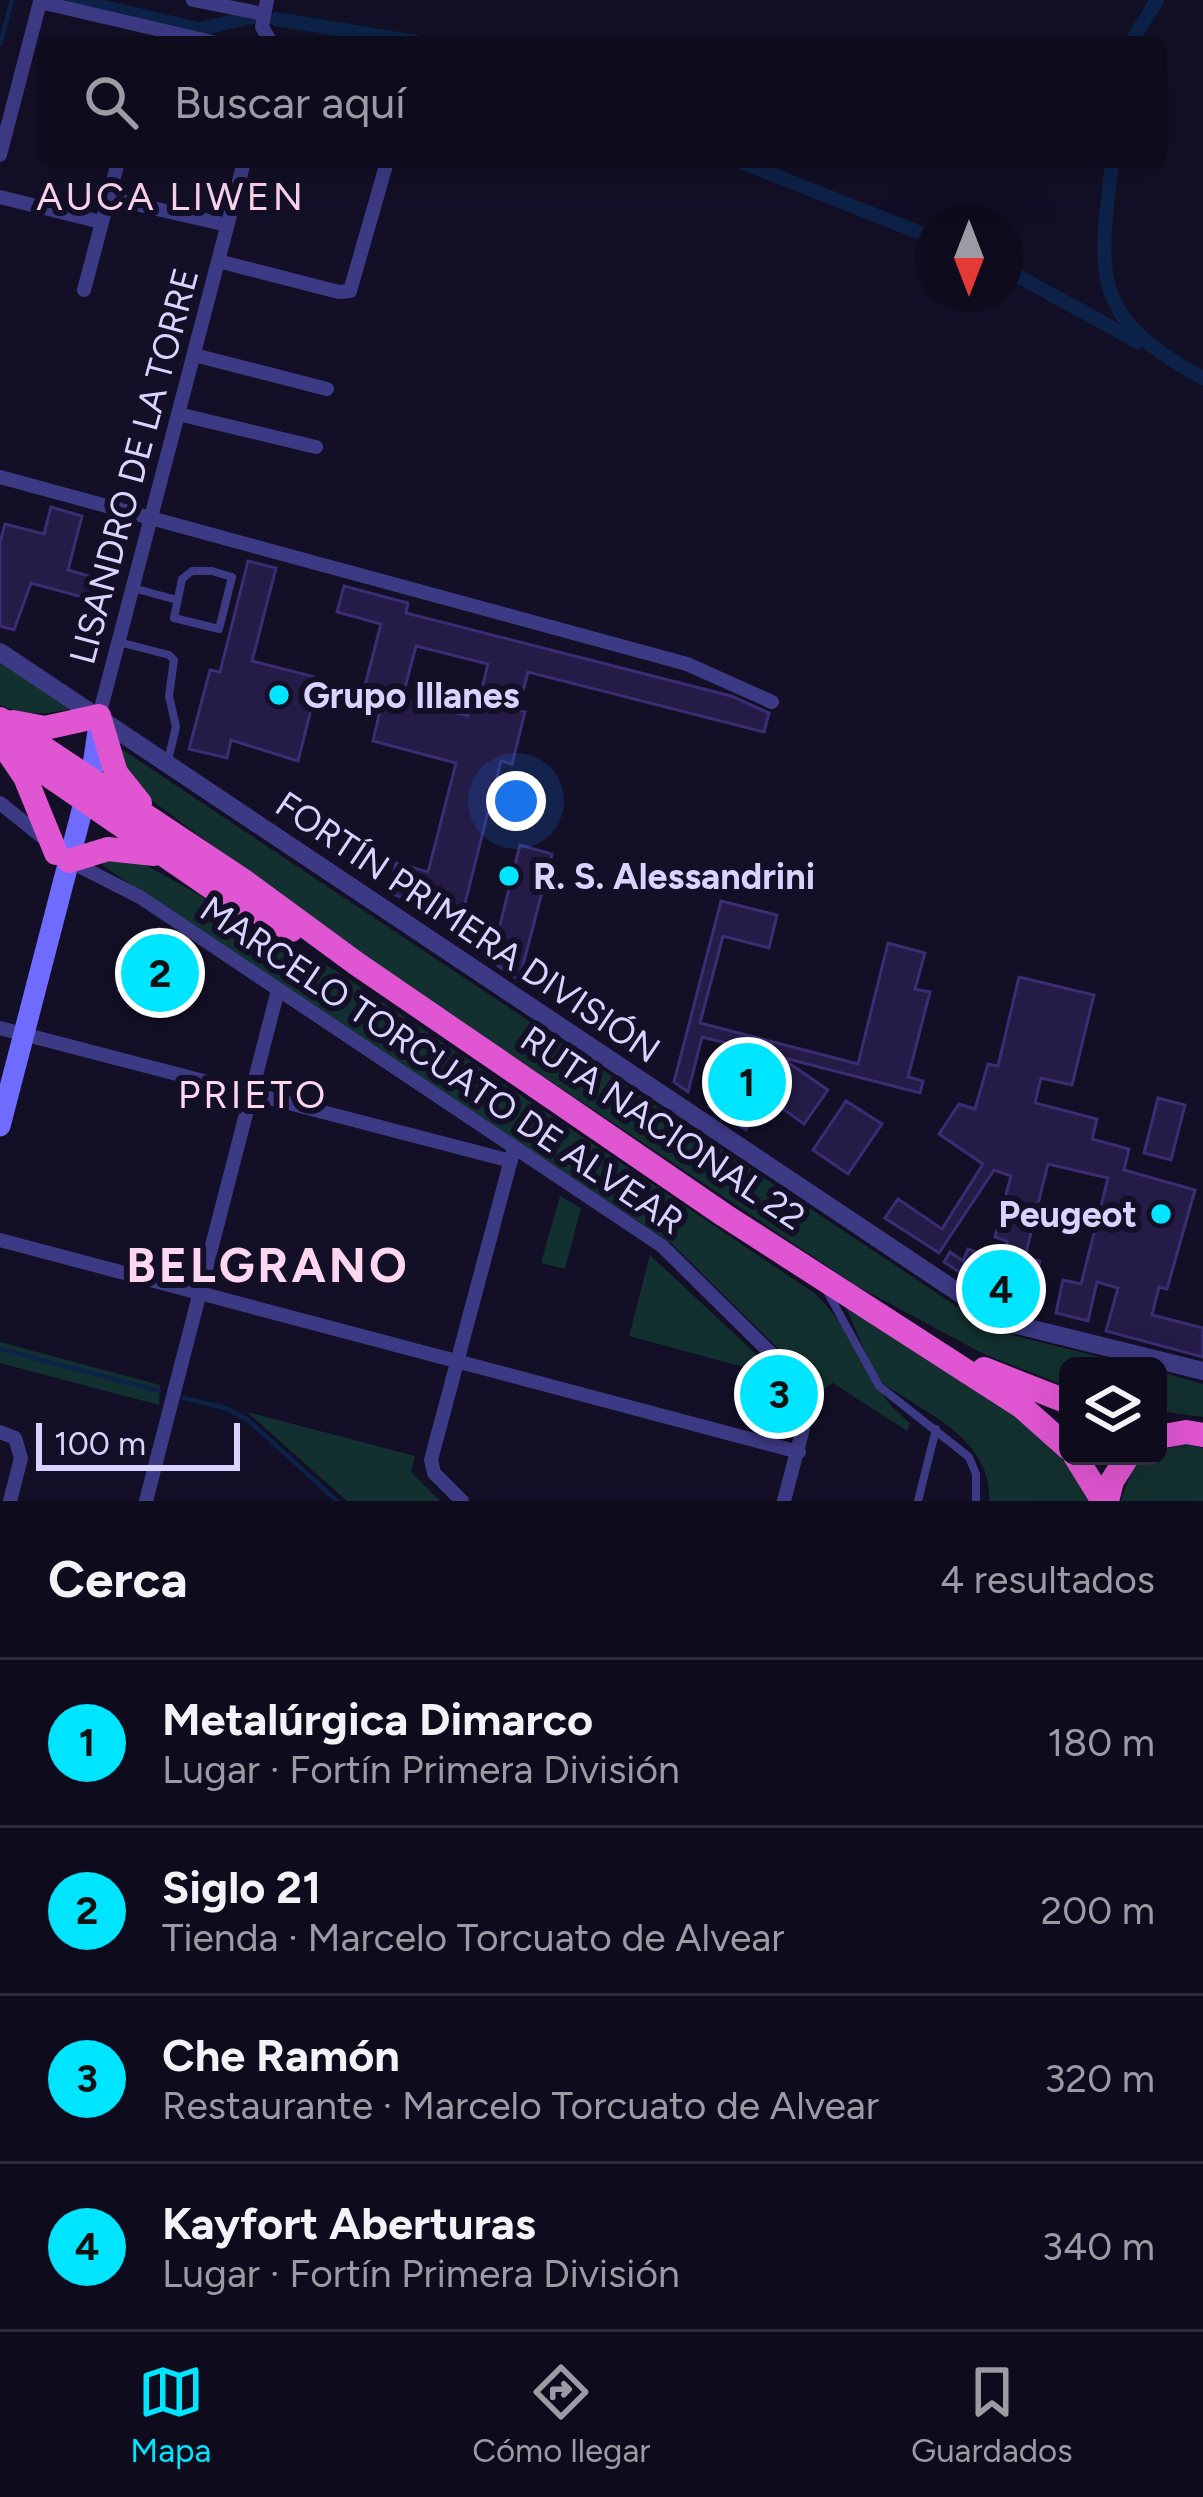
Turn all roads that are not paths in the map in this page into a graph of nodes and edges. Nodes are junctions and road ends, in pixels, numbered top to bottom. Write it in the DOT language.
graph roads {
  1 [pos="193,0"];
  2 [pos="266,7"];
  3 [pos="150,35"];
  4 [pos="0,155"];
  5 [pos="116,168"];
  6 [pos="242,168"];
  7 [pos="385,168"];
  8 [pos="0,197"];
  9 [pos="109,198"];
  10 [pos="101,222"];
  11 [pos="227,226"];
  12 [pos="218,261"];
  13 [pos="84,290"];
  14 [pos="194,355"];
  15 [pos="327,389"];
  16 [pos="178,414"];
  17 [pos="316,447"];
  18 [pos="0,477"];
  19 [pos="151,519"];
  20 [pos="134,588"];
  21 [pos="177,600"];
  22 [pos="119,642"];
  23 [pos="0,652"];
  24 [pos="772,703"];
  25 [pos="99,716"];
  26 [pos="0,718"];
  27 [pos="0,744"];
  28 [pos="166,767"];
  29 [pos="81,785"];
  30 [pos="0,803"];
  31 [pos="168,830"];
  32 [pos="62,857"];
  33 [pos="174,862"];
  34 [pos="357,964"];
  35 [pos="278,990"];
  36 [pos="11,1031"];
  37 [pos="0,1069"];
  38 [pos="252,1093"];
  39 [pos="474,1120"];
  40 [pos="0,1126"];
  41 [pos="459,1147"];
  42 [pos="513,1154"];
  43 [pos="0,1240"];
  44 [pos="808,1269"];
  45 [pos="200,1293"];
  46 [pos="932,1347"];
  47 [pos="457,1361"];
  48 [pos="1199,1372"];
  49 [pos="1059,1398"];
  50 [pos="936,1429"];
  51 [pos="1167,1429"];
  52 [pos="0,1432"];
  53 [pos="1198,1434"];
  54 [pos="1167,1436"];
  55 [pos="1059,1440"];
  56 [pos="799,1452"];
  57 [pos="1081,1465"];
  58 [pos="1122,1465"];
  59 [pos="10,1501"];
  60 [pos="146,1501"];
  61 [pos="462,1501"];
  62 [pos="784,1501"];
  63 [pos="918,1501"];
  64 [pos="976,1501"];
  65 [pos="1105,1501"];
  1 -- 2 [label="street"];
  3 -- 4 [label="street"];
  5 -- 9 [label="street"];
  6 -- 11 [label="street, LISANDRO DE LA TORRE"];
  7 -- 12 [label="street"];
  8 -- 10 [label="street"];
  9 -- 10 [label="street"];
  9 -- 11 [label="street"];
  10 -- 13 [label="street"];
  11 -- 12 [label="street, LISANDRO DE LA TORRE"];
  12 -- 14 [label="street, LISANDRO DE LA TORRE"];
  14 -- 15 [label="street"];
  14 -- 16 [label="street, LISANDRO DE LA TORRE"];
  16 -- 17 [label="street"];
  16 -- 19 [label="street, LISANDRO DE LA TORRE"];
  18 -- 19 [label="street"];
  19 -- 20 [label="street, LISANDRO DE LA TORRE"];
  19 -- 24 [label="street"];
  20 -- 21 [label="lane"];
  20 -- 22 [label="street, LISANDRO DE LA TORRE"];
  21 -- 21 [label="lane"];
  22 -- 25 [label="street, LISANDRO DE LA TORRE"];
  22 -- 28 [label="lane"];
  23 -- 25 [label="street, FORTÍN PRIMERA DIVISIÓN"];
  25 -- 26 [label="highway"];
  25 -- 28 [label="street, FORTÍN PRIMERA DIVISIÓN"];
  25 -- 29 [label="main road"];
  25 -- 31 [label="highway"];
  26 -- 29 [label="highway, RUTA NACIONAL 22"];
  27 -- 29 [label="highway, RUTA NACIONAL 22"];
  27 -- 32 [label="highway"];
  28 -- 48 [label="street, FORTÍN PRIMERA DIVISIÓN"];
  29 -- 31 [label="highway, RUTA NACIONAL 22"];
  29 -- 32 [label="main road"];
  29 -- 33 [label="highway, RUTA NACIONAL 22"];
  30 -- 32 [label="street, MARCELO TORCUATO DE ALVEAR"];
  31 -- 34 [label="highway, RUTA NACIONAL 22"];
  32 -- 33 [label="highway"];
  32 -- 35 [label="street, MARCELO TORCUATO DE ALVEAR"];
  32 -- 36 [label="main road"];
  33 -- 34 [label="highway, RUTA NACIONAL 22"];
  34 -- 44 [label="highway, RUTA NACIONAL 22"];
  35 -- 38 [label="street"];
  35 -- 39 [label="street, MARCELO TORCUATO DE ALVEAR"];
  36 -- 37 [label="main road"];
  36 -- 38 [label="street"];
  36 -- 40 [label="main road"];
  38 -- 41 [label="street"];
  38 -- 45 [label="street"];
  39 -- 41 [label="street"];
  39 -- 42 [label="street, MARCELO TORCUATO DE ALVEAR"];
  41 -- 42 [label="street"];
  42 -- 47 [label="street"];
  42 -- 56 [label="street, MARCELO TORCUATO DE ALVEAR"];
  43 -- 45 [label="street"];
  44 -- 46 [label="highway, RUTA NACIONAL 22"];
  44 -- 50 [label="lane"];
  45 -- 47 [label="street"];
  45 -- 60 [label="street"];
  46 -- 49 [label="highway, RUTA NACIONAL 22"];
  46 -- 55 [label="highway, RUTA NACIONAL 22"];
  47 -- 56 [label="street"];
  47 -- 61 [label="street"];
  50 -- 63 [label="lane"];
  50 -- 64 [label="lane"];
  51 -- 53 [label="highway"];
  52 -- 59 [label="street"];
  53 -- 54 [label="highway"];
  56 -- 62 [label="street"];
  57 -- 65 [label="highway"];
  58 -- 65 [label="highway"];
}
